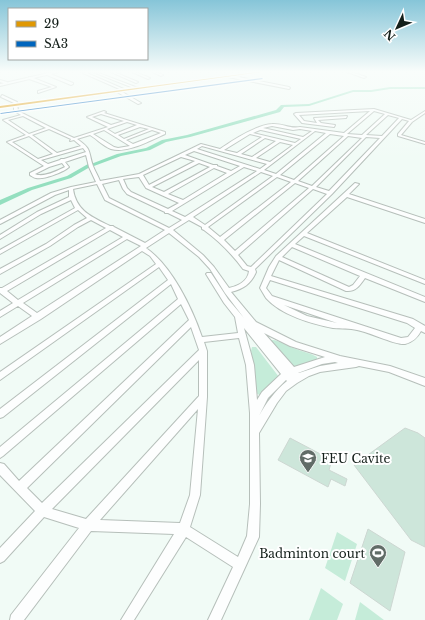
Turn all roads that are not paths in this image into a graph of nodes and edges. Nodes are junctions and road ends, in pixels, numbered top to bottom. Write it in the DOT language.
graph roads {
  1 [pos="11,101"];
  2 [pos="45,101"];
  3 [pos="135,101"];
  4 [pos="139,103"];
  5 [pos="15,105"];
  6 [pos="8,106"];
  7 [pos="0,107"];
  8 [pos="374,110"];
  9 [pos="108,111"];
  10 [pos="354,111"];
  11 [pos="425,112"];
  12 [pos="101,113"];
  13 [pos="388,114"];
  14 [pos="22,115"];
  15 [pos="346,117"];
  16 [pos="401,118"];
  17 [pos="128,121"];
  18 [pos="411,121"];
  19 [pos="320,124"];
  20 [pos="141,125"];
  21 [pos="334,126"];
  22 [pos="112,127"];
  23 [pos="47,129"];
  24 [pos="104,129"];
  25 [pos="153,129"];
  26 [pos="261,129"];
  27 [pos="315,130"];
  28 [pos="328,132"];
  29 [pos="250,133"];
  30 [pos="91,134"];
  31 [pos="116,134"];
  32 [pos="29,135"];
  33 [pos="345,135"];
  34 [pos="264,137"];
  35 [pos="364,137"];
  36 [pos="382,137"];
  37 [pos="302,138"];
  38 [pos="72,140"];
  39 [pos="124,140"];
  40 [pos="280,140"];
  41 [pos="425,143"];
  42 [pos="295,144"];
  43 [pos="357,145"];
  44 [pos="82,146"];
  45 [pos="133,146"];
  46 [pos="371,148"];
  47 [pos="193,149"];
  48 [pos="222,150"];
  49 [pos="56,154"];
  50 [pos="86,154"];
  51 [pos="238,154"];
  52 [pos="181,155"];
  53 [pos="253,158"];
  54 [pos="38,160"];
  55 [pos="62,160"];
  56 [pos="199,161"];
  57 [pos="270,163"];
  58 [pos="244,165"];
  59 [pos="47,166"];
  60 [pos="215,166"];
  61 [pos="260,171"];
  62 [pos="231,173"];
  63 [pos="140,175"];
  64 [pos="276,176"];
  65 [pos="121,178"];
  66 [pos="295,181"];
  67 [pos="97,183"];
  68 [pos="357,184"];
  69 [pos="148,187"];
  70 [pos="313,187"];
  71 [pos="71,188"];
  72 [pos="330,193"];
  73 [pos="165,194"];
  74 [pos="346,195"];
  75 [pos="72,198"];
  76 [pos="182,202"];
  77 [pos="78,208"];
  78 [pos="167,212"];
  79 [pos="91,218"];
  80 [pos="186,218"];
  81 [pos="303,220"];
  82 [pos="425,221"];
  83 [pos="0,222"];
  84 [pos="315,224"];
  85 [pos="111,227"];
  86 [pos="204,228"];
  87 [pos="168,231"];
  88 [pos="304,234"];
  89 [pos="128,236"];
  90 [pos="0,237"];
  91 [pos="220,240"];
  92 [pos="292,245"];
  93 [pos="144,247"];
  94 [pos="0,252"];
  95 [pos="235,254"];
  96 [pos="278,257"];
  97 [pos="159,264"];
  98 [pos="252,269"];
  99 [pos="0,272"];
  100 [pos="364,275"];
  101 [pos="268,277"];
  102 [pos="172,280"];
  103 [pos="425,282"];
  104 [pos="1,291"];
  105 [pos="227,291"];
  106 [pos="182,299"];
  107 [pos="425,300"];
  108 [pos="18,303"];
  109 [pos="0,314"];
  110 [pos="237,314"];
  111 [pos="38,317"];
  112 [pos="193,321"];
  113 [pos="252,323"];
  114 [pos="422,328"];
  115 [pos="243,335"];
  116 [pos="199,340"];
  117 [pos="0,342"];
  118 [pos="203,351"];
  119 [pos="339,359"];
  120 [pos="367,364"];
  121 [pos="292,376"];
  122 [pos="0,377"];
  123 [pos="425,382"];
  124 [pos="203,397"];
  125 [pos="0,414"];
  126 [pos="254,414"];
  127 [pos="254,433"];
  128 [pos="0,453"];
  129 [pos="0,468"];
  130 [pos="19,488"];
  131 [pos="42,512"];
  132 [pos="88,525"];
  133 [pos="184,529"];
  134 [pos="0,556"];
  135 [pos="240,565"];
  136 [pos="16,620"];
  137 [pos="127,620"];
  138 [pos="214,620"];
  1 -- 5 [label="street"];
  2 -- 5 [label="main road"];
  3 -- 4 [label="street"];
  5 -- 6 [label="main road"];
  5 -- 14 [label="street"];
  6 -- 7 [label="main road"];
  6 -- 14 [label="street"];
  8 -- 10 [label="street"];
  8 -- 13 [label="street"];
  8 -- 33 [label="street"];
  9 -- 12 [label="street"];
  10 -- 15 [label="street"];
  10 -- 19 [label="street"];
  11 -- 18 [label="street"];
  12 -- 17 [label="street"];
  12 -- 22 [label="street"];
  13 -- 16 [label="street"];
  13 -- 35 [label="street"];
  14 -- 23 [label="street"];
  14 -- 32 [label="street"];
  15 -- 19 [label="street"];
  15 -- 21 [label="street"];
  16 -- 18 [label="street"];
  16 -- 36 [label="street"];
  17 -- 20 [label="street"];
  17 -- 22 [label="street"];
  18 -- 41 [label="street"];
  19 -- 21 [label="street"];
  20 -- 25 [label="street"];
  20 -- 31 [label="street"];
  21 -- 28 [label="street"];
  22 -- 24 [label="street"];
  23 -- 32 [label="street"];
  23 -- 38 [label="street"];
  24 -- 30 [label="street"];
  24 -- 31 [label="street"];
  25 -- 39 [label="street"];
  25 -- 45 [label="street"];
  26 -- 27 [label="street"];
  26 -- 29 [label="street"];
  26 -- 37 [label="street"];
  27 -- 28 [label="street"];
  27 -- 37 [label="street"];
  28 -- 33 [label="street"];
  28 -- 64 [label="street"];
  29 -- 34 [label="street"];
  29 -- 48 [label="street"];
  30 -- 38 [label="street"];
  30 -- 45 [label="street"];
  31 -- 39 [label="street"];
  32 -- 49 [label="street"];
  32 -- 54 [label="street"];
  33 -- 35 [label="street"];
  33 -- 66 [label="street"];
  34 -- 40 [label="street"];
  34 -- 51 [label="street"];
  35 -- 36 [label="street"];
  35 -- 43 [label="street"];
  36 -- 46 [label="street"];
  37 -- 42 [label="street"];
  38 -- 44 [label="street"];
  39 -- 45 [label="street"];
  40 -- 42 [label="street"];
  40 -- 53 [label="street"];
  42 -- 57 [label="street"];
  43 -- 46 [label="street"];
  43 -- 70 [label="street"];
  44 -- 49 [label="street"];
  44 -- 50 [label="street"];
  46 -- 72 [label="street"];
  47 -- 48 [label="street"];
  47 -- 52 [label="street"];
  47 -- 58 [label="street"];
  48 -- 51 [label="street"];
  49 -- 54 [label="street"];
  50 -- 55 [label="street"];
  50 -- 67 [label="street"];
  51 -- 53 [label="street"];
  52 -- 56 [label="street"];
  52 -- 63 [label="street"];
  53 -- 57 [label="street"];
  54 -- 59 [label="street"];
  55 -- 59 [label="street"];
  55 -- 59 [label="street"];
  56 -- 60 [label="street"];
  56 -- 69 [label="street"];
  57 -- 61 [label="street"];
  58 -- 61 [label="street"];
  58 -- 62 [label="street"];
  60 -- 62 [label="street"];
  60 -- 73 [label="street"];
  61 -- 64 [label="street"];
  61 -- 80 [label="street"];
  62 -- 76 [label="street"];
  63 -- 65 [label="street"];
  63 -- 69 [label="street"];
  64 -- 66 [label="street"];
  64 -- 86 [label="street"];
  65 -- 67 [label="street"];
  65 -- 78 [label="street"];
  66 -- 70 [label="street"];
  66 -- 91 [label="street"];
  67 -- 71 [label="street"];
  67 -- 87 [label="street"];
  68 -- 74 [label="street"];
  69 -- 73 [label="street"];
  70 -- 72 [label="street"];
  70 -- 95 [label="street"];
  71 -- 75 [label="street"];
  71 -- 83 [label="street"];
  72 -- 81 [label="street"];
  73 -- 76 [label="street"];
  74 -- 82 [label="street"];
  74 -- 84 [label="street"];
  75 -- 77 [label="street"];
  75 -- 90 [label="street"];
  76 -- 78 [label="street"];
  77 -- 79 [label="street"];
  77 -- 94 [label="street"];
  78 -- 80 [label="street"];
  79 -- 85 [label="street"];
  79 -- 99 [label="street"];
  80 -- 86 [label="street"];
  80 -- 87 [label="street"];
  81 -- 84 [label="street"];
  81 -- 98 [label="street"];
  84 -- 88 [label="street"];
  85 -- 89 [label="street"];
  85 -- 104 [label="street"];
  86 -- 91 [label="street"];
  87 -- 93 [label="street"];
  87 -- 105 [label="street"];
  87 -- 110 [label="street"];
  88 -- 92 [label="street"];
  88 -- 103 [label="street"];
  89 -- 93 [label="street"];
  89 -- 108 [label="street"];
  91 -- 95 [label="street"];
  92 -- 96 [label="street"];
  92 -- 100 [label="street"];
  93 -- 97 [label="street"];
  93 -- 111 [label="street"];
  95 -- 98 [label="street"];
  96 -- 100 [label="street"];
  96 -- 101 [label="street"];
  97 -- 102 [label="street"];
  97 -- 122 [label="street"];
  98 -- 105 [label="street"];
  100 -- 107 [label="street"];
  101 -- 114 [label="street"];
  101 -- 114 [label="street"];
  102 -- 106 [label="street"];
  102 -- 125 [label="street"];
  104 -- 108 [label="street"];
  105 -- 113 [label="street"];
  106 -- 112 [label="street"];
  106 -- 128 [label="street"];
  108 -- 109 [label="street"];
  108 -- 111 [label="street"];
  110 -- 115 [label="street"];
  110 -- 121 [label="street"];
  111 -- 117 [label="street"];
  112 -- 116 [label="street"];
  112 -- 130 [label="street"];
  113 -- 119 [label="street"];
  113 -- 121 [label="street"];
  115 -- 116 [label="street"];
  115 -- 126 [label="street"];
  116 -- 118 [label="street"];
  118 -- 124 [label="street"];
  118 -- 131 [label="street"];
  119 -- 120 [label="street"];
  119 -- 121 [label="street"];
  120 -- 121 [label="street"];
  120 -- 123 [label="street"];
  121 -- 126 [label="street"];
  121 -- 127 [label="street"];
  124 -- 132 [label="street"];
  124 -- 133 [label="street"];
  126 -- 127 [label="street"];
  127 -- 135 [label="street"];
  129 -- 130 [label="street"];
  130 -- 131 [label="street"];
  131 -- 132 [label="street"];
  131 -- 134 [label="street"];
  132 -- 133 [label="street"];
  132 -- 136 [label="street"];
  133 -- 135 [label="street"];
  133 -- 137 [label="street"];
  135 -- 138 [label="street"];
}
